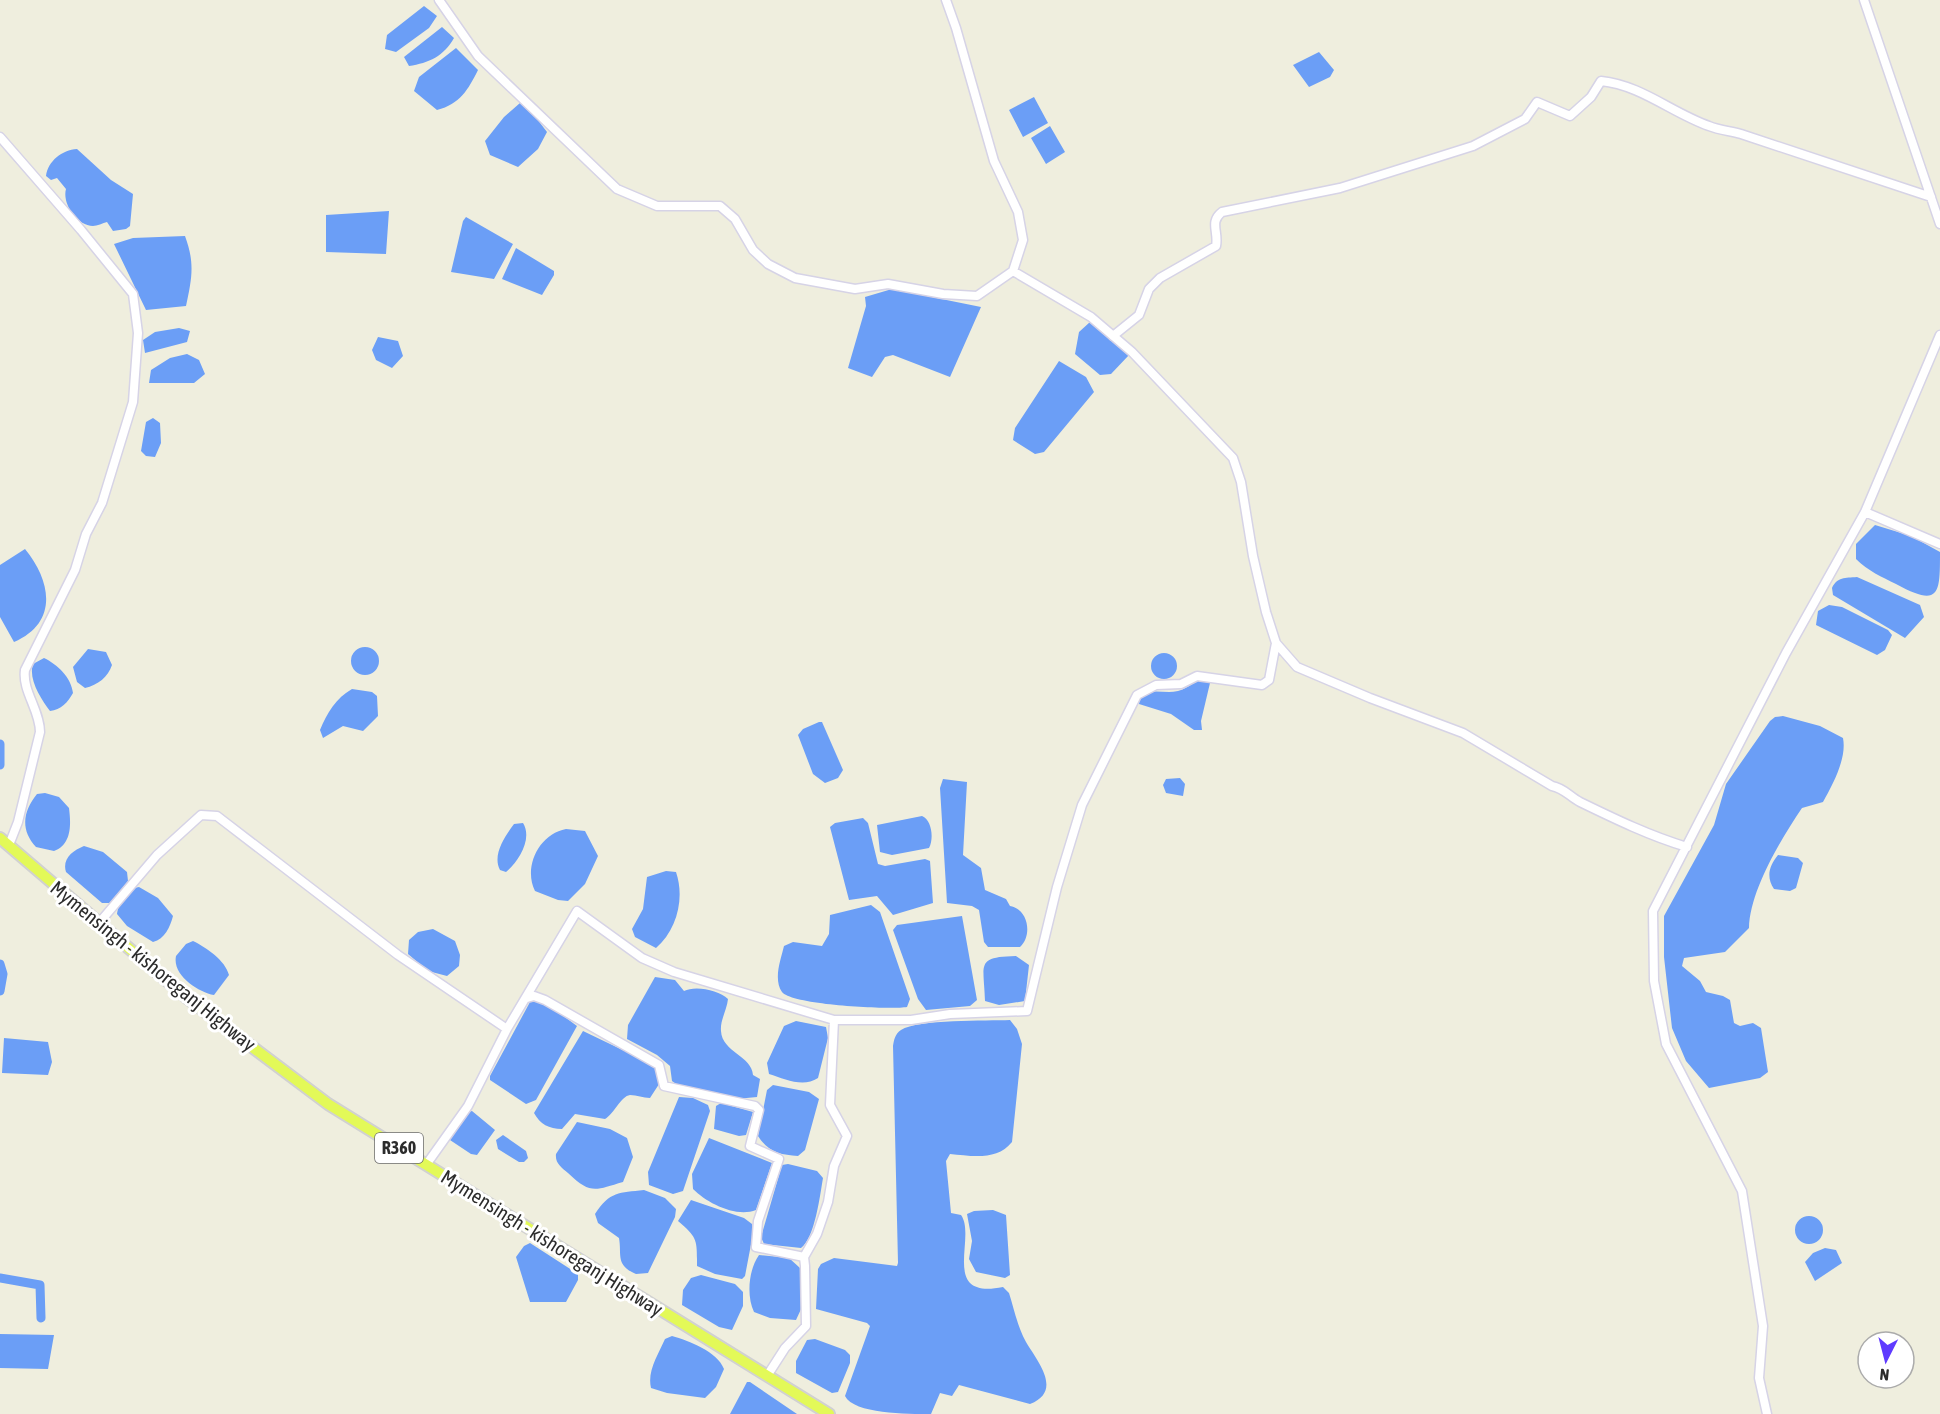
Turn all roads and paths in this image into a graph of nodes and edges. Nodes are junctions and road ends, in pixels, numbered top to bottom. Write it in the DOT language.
graph roads {
  1 [pos="439,0"];
  2 [pos="945,0"];
  3 [pos="1864,0"];
  4 [pos="0,137"];
  5 [pos="1931,197"];
  6 [pos="1940,224"];
  7 [pos="1014,271"];
  8 [pos="1940,334"];
  9 [pos="1113,336"];
  10 [pos="1865,512"];
  11 [pos="1940,544"];
  12 [pos="1276,643"];
  13 [pos="4,842"];
  14 [pos="1687,847"];
  15 [pos="99,923"];
  16 [pos="527,998"];
  17 [pos="834,1020"];
  18 [pos="507,1029"];
  19 [pos="426,1165"];
  20 [pos="804,1257"];
  21 [pos="767,1376"];
  22 [pos="829,1414"];
  23 [pos="1767,1414"];
  1 -- 7 [label="street"];
  2 -- 7 [label="street"];
  3 -- 5 [label="street"];
  4 -- 13 [label="street"];
  5 -- 6 [label="street"];
  5 -- 9 [label="street"];
  7 -- 9 [label="street"];
  8 -- 10 [label="street"];
  9 -- 12 [label="street"];
  10 -- 11 [label="street"];
  10 -- 14 [label="street"];
  12 -- 14 [label="street"];
  12 -- 17 [label="street"];
  13 -- 15 [label="main road, Mymensingh - kishoreganj Highway / R360"];
  14 -- 23 [label="street"];
  15 -- 18 [label="street"];
  15 -- 19 [label="main road, Mymensingh - kishoreganj Highway / R360"];
  16 -- 17 [label="street"];
  16 -- 18 [label="street"];
  16 -- 20 [label="street"];
  17 -- 20 [label="street"];
  18 -- 19 [label="street"];
  19 -- 21 [label="main road, Mymensingh - kishoreganj Highway / R360"];
  20 -- 21 [label="street"];
  21 -- 22 [label="main road, Mymensingh - kishoreganj Highway / R360"];
}
